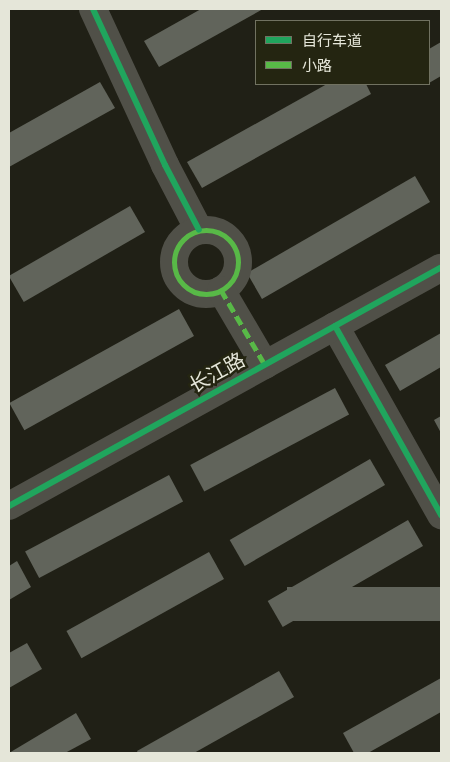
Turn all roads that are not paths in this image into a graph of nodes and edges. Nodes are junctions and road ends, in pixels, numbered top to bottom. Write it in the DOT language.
graph roads {
  1 [pos="93,9"];
  2 [pos="199,230"];
  3 [pos="441,268"];
  4 [pos="221,290"];
  5 [pos="335,326"];
  6 [pos="265,365"];
  7 [pos="9,506"];
  8 [pos="441,515"];
  1 -- 2 [label="street"];
  2 -- 4 [label="street"];
  2 -- 4 [label="street"];
  3 -- 5 [label="street, 长江路"];
  4 -- 6 [label="street"];
  5 -- 6 [label="street, 长江路"];
  5 -- 8 [label="street"];
  6 -- 7 [label="street, 长江路"];
}
